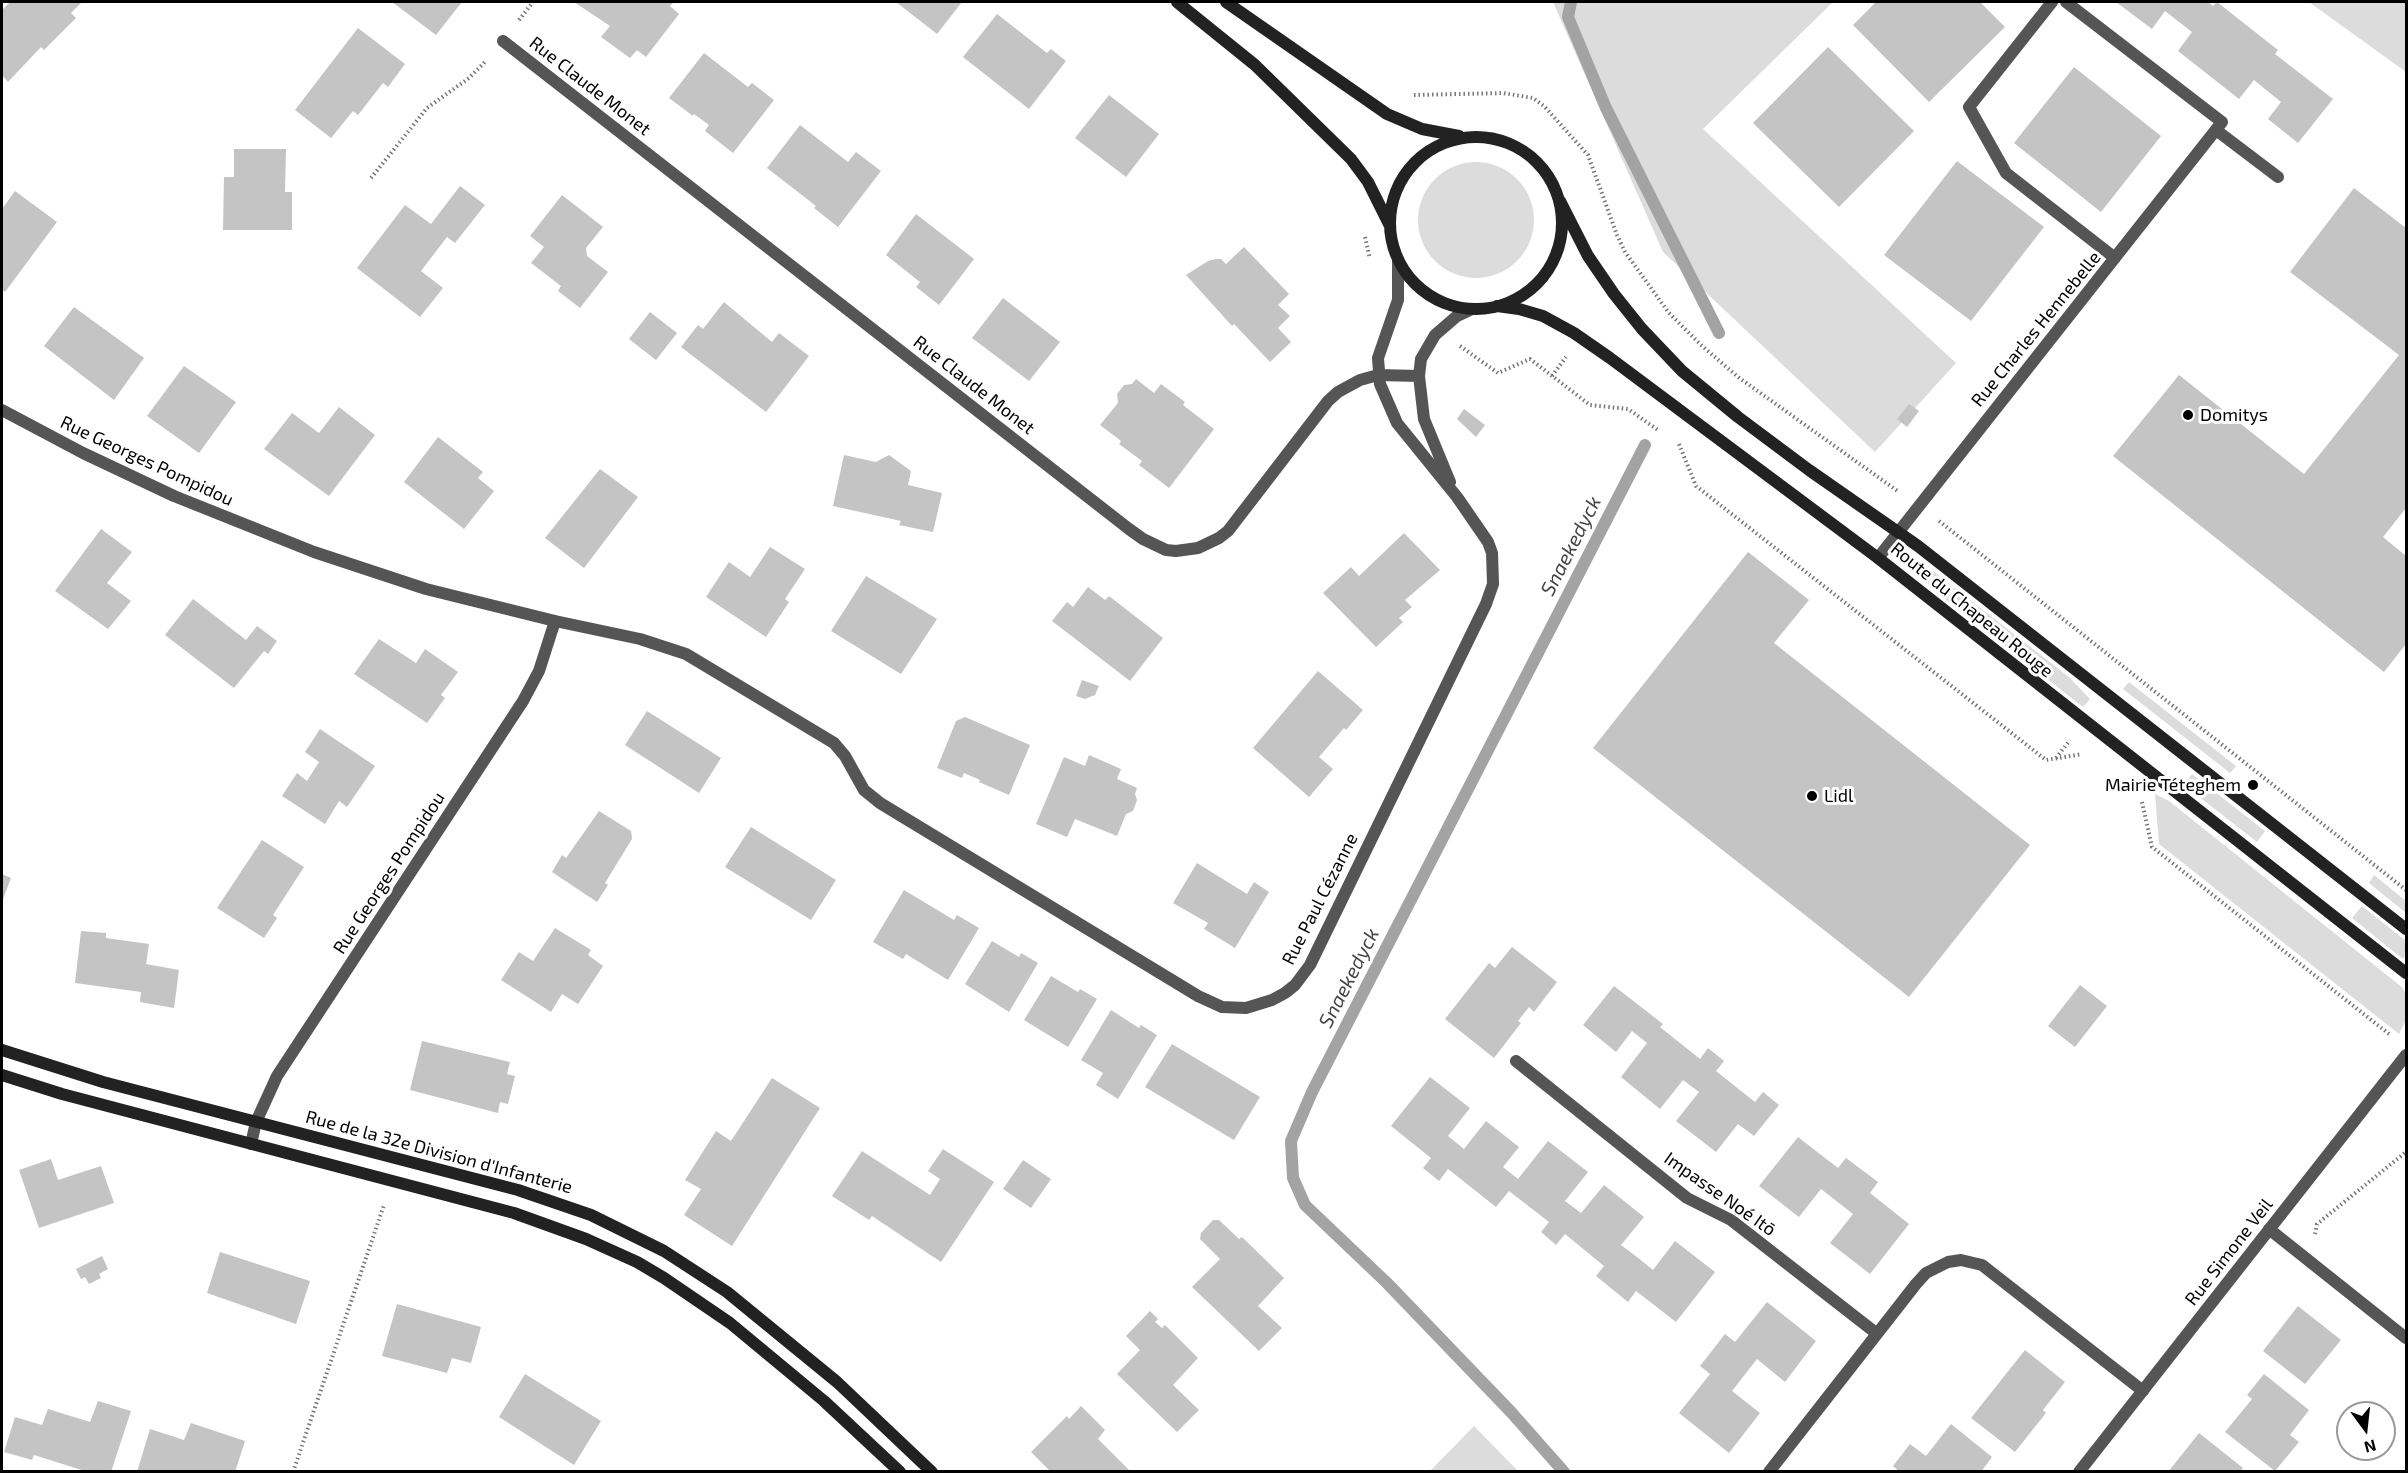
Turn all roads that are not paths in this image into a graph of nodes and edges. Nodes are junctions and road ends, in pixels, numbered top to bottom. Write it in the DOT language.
graph roads {
  1 [pos="1177,2"];
  2 [pos="1226,2"];
  3 [pos="2052,2"];
  4 [pos="2066,2"];
  5 [pos="503,41"];
  6 [pos="2219,126"];
  7 [pos="1463,137"];
  8 [pos="2278,177"];
  9 [pos="1560,201"];
  10 [pos="1390,227"];
  11 [pos="2115,258"];
  12 [pos="1398,260"];
  13 [pos="1497,306"];
  14 [pos="1472,309"];
  15 [pos="1378,375"];
  16 [pos="1419,376"];
  17 [pos="2,410"];
  18 [pos="1457,497"];
  19 [pos="1898,531"];
  20 [pos="1878,558"];
  21 [pos="555,621"];
  22 [pos="880,803"];
  23 [pos="2406,928"];
  24 [pos="2406,974"];
  25 [pos="2,1050"];
  26 [pos="2406,1055"];
  27 [pos="1516,1061"];
  28 [pos="2,1075"];
  29 [pos="256,1122"];
  30 [pos="251,1144"];
  31 [pos="2269,1229"];
  32 [pos="1876,1334"];
  33 [pos="2406,1338"];
  34 [pos="2143,1391"];
  35 [pos="900,1472"];
  36 [pos="932,1472"];
  37 [pos="1769,1472"];
  38 [pos="2079,1472"];
  1 -- 10 [label="street"];
  2 -- 7 [label="street"];
  3 -- 11 [label="street"];
  4 -- 6 [label="street"];
  5 -- 15 [label="street, Rue Claude Monet"];
  6 -- 8 [label="street"];
  6 -- 11 [label="street, Rue Charles Hennebelle"];
  7 -- 9 [label="street"];
  7 -- 10 [label="street"];
  9 -- 13 [label="street"];
  9 -- 19 [label="street, Route du Chapeau Rouge"];
  10 -- 12 [label="street"];
  11 -- 19 [label="street, Rue Charles Hennebelle"];
  12 -- 14 [label="street"];
  12 -- 15 [label="street, Rue Paul Cézanne"];
  13 -- 14 [label="street"];
  13 -- 20 [label="street, Route du Chapeau Rouge"];
  14 -- 16 [label="street, Rue Paul Cézanne"];
  15 -- 16 [label="street, Rue Claude Monet"];
  15 -- 18 [label="street, Rue Paul Cézanne"];
  16 -- 18 [label="street, Rue Paul Cézanne"];
  17 -- 21 [label="street, Rue Georges Pompidou"];
  18 -- 22 [label="street, Rue Paul Cézanne"];
  19 -- 20 [label="street, Rue Charles Hennebelle"];
  19 -- 23 [label="street, Route du Chapeau Rouge"];
  20 -- 24 [label="street, Route du Chapeau Rouge"];
  21 -- 22 [label="street, Rue Georges Pompidou"];
  21 -- 29 [label="street, Rue Georges Pompidou"];
  25 -- 29 [label="street, Rue de la 32e Division d'Infanterie"];
  26 -- 31 [label="street, Rue Simone Veil"];
  27 -- 32 [label="street, Impasse Noé Itō"];
  28 -- 30 [label="street"];
  29 -- 30 [label="street, Rue Georges Pompidou"];
  29 -- 36 [label="street, Rue de la 32e Division d'Infanterie"];
  30 -- 35 [label="street"];
  31 -- 33 [label="street"];
  31 -- 34 [label="street, Rue Simone Veil"];
  32 -- 34 [label="street"];
  32 -- 37 [label="street"];
  34 -- 38 [label="street, Rue Simone Veil"];
}
